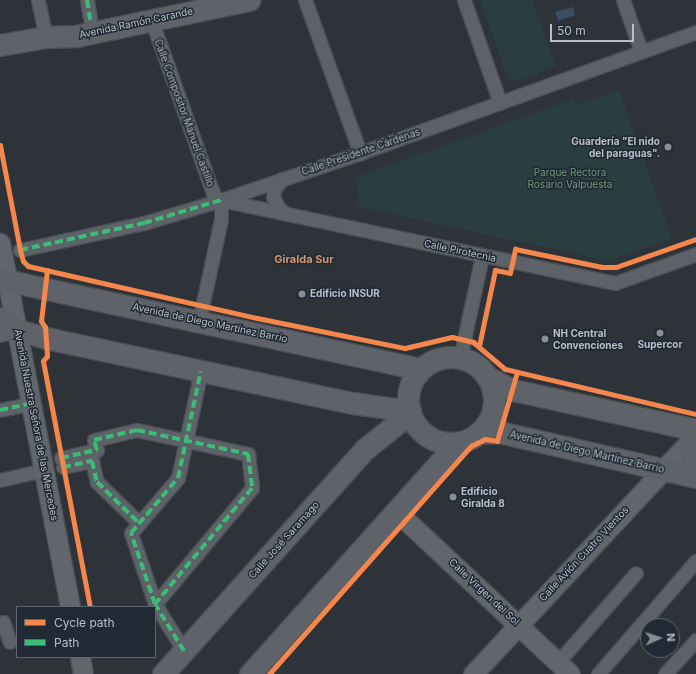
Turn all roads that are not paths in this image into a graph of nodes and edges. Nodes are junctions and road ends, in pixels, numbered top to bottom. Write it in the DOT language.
graph roads {
  1 [pos="38,0"];
  2 [pos="182,0"];
  3 [pos="250,0"];
  4 [pos="305,0"];
  5 [pos="464,0"];
  6 [pos="623,0"];
  7 [pos="88,10"];
  8 [pos="151,19"];
  9 [pos="696,32"];
  10 [pos="46,36"];
  11 [pos="0,45"];
  12 [pos="641,51"];
  13 [pos="500,103"];
  14 [pos="360,153"];
  15 [pos="282,179"];
  16 [pos="221,200"];
  17 [pos="287,214"];
  18 [pos="0,243"];
  19 [pos="20,250"];
  20 [pos="696,254"];
  21 [pos="482,256"];
  22 [pos="4,279"];
  23 [pos="0,318"];
  24 [pos="199,321"];
  25 [pos="9,332"];
  26 [pos="460,358"];
  27 [pos="420,369"];
  28 [pos="201,371"];
  29 [pos="487,377"];
  30 [pos="32,403"];
  31 [pos="355,403"];
  32 [pos="0,410"];
  33 [pos="410,412"];
  34 [pos="478,433"];
  35 [pos="695,435"];
  36 [pos="379,438"];
  37 [pos="186,440"];
  38 [pos="457,443"];
  39 [pos="696,466"];
  40 [pos="662,469"];
  41 [pos="44,470"];
  42 [pos="696,477"];
  43 [pos="0,480"];
  44 [pos="396,512"];
  45 [pos="139,523"];
  46 [pos="696,560"];
  47 [pos="636,573"];
  48 [pos="155,604"];
  49 [pos="70,606"];
  50 [pos="0,624"];
  51 [pos="519,624"];
  52 [pos="696,640"];
  53 [pos="9,642"];
  54 [pos="184,651"];
  55 [pos="80,658"];
  56 [pos="564,668"];
  57 [pos="83,674"];
  58 [pos="163,674"];
  59 [pos="250,674"];
  60 [pos="473,674"];
  61 [pos="598,674"];
  62 [pos="665,674"];
  1 -- 10 [label="street"];
  2 -- 7 [label="main road, Avenida Ramón Carande"];
  3 -- 8 [label="main road, Avenida Ramón Carande"];
  4 -- 14 [label="street"];
  5 -- 13 [label="street"];
  6 -- 12 [label="street"];
  7 -- 10 [label="main road, Avenida Ramón Carande"];
  8 -- 10 [label="main road, Avenida Ramón Carande"];
  8 -- 16 [label="street, Calle Compositor Manuel Castillo"];
  9 -- 12 [label="street, Calle Presidente Cárdenas"];
  10 -- 11 [label="main road, Avenida Ramón Carande"];
  12 -- 13 [label="street, Calle Presidente Cárdenas"];
  13 -- 14 [label="street, Calle Presidente Cárdenas"];
  14 -- 15 [label="street, Calle Presidente Cárdenas"];
  15 -- 16 [label="street, Calle Presidente Cárdenas"];
  15 -- 17 [label="street"];
  16 -- 17 [label="street, Calle Pirotecnia"];
  16 -- 19 [label="street, Calle Presidente Cárdenas"];
  16 -- 24 [label="street"];
  17 -- 21 [label="street, Calle Pirotecnia"];
  18 -- 22 [label="street, Avenida Nuestra Señora de las Mercedes"];
  20 -- 21 [label="street, Calle Pirotecnia"];
  21 -- 26 [label="street"];
  22 -- 24 [label="main road, Avenida de Diego Martínez Barrio"];
  22 -- 25 [label="street, Avenida Nuestra Señora de las Mercedes"];
  23 -- 25 [label="main road"];
  24 -- 27 [label="main road, Avenida de Diego Martínez Barrio"];
  25 -- 28 [label="main road"];
  25 -- 30 [label="street, Avenida Nuestra Señora de las Mercedes"];
  26 -- 27 [label="main road"];
  26 -- 29 [label="main road"];
  27 -- 33 [label="main road"];
  28 -- 31 [label="main road"];
  28 -- 37 [label="street"];
  29 -- 34 [label="main road"];
  29 -- 35 [label="main road"];
  30 -- 32 [label="street"];
  30 -- 41 [label="street, Avenida Nuestra Señora de las Mercedes"];
  31 -- 33 [label="main road"];
  31 -- 36 [label="main road"];
  33 -- 36 [label="main road, Calle José Saramago"];
  33 -- 38 [label="main road"];
  34 -- 38 [label="main road"];
  34 -- 40 [label="main road, Avenida de Diego Martínez Barrio"];
  35 -- 39 [label="main road"];
  35 -- 40 [label="street, Calle Avión Cuatro Vientos"];
  36 -- 54 [label="main road, Calle José Saramago"];
  37 -- 45 [label="street"];
  37 -- 45 [label="street"];
  37 -- 48 [label="street"];
  38 -- 44 [label="main road"];
  40 -- 42 [label="main road, Avenida de Diego Martínez Barrio"];
  40 -- 51 [label="street, Calle Avión Cuatro Vientos"];
  41 -- 43 [label="street"];
  41 -- 49 [label="street, Avenida Nuestra Señora de las Mercedes"];
  44 -- 51 [label="street, Calle Virgen del Sol"];
  44 -- 59 [label="main road"];
  45 -- 48 [label="street"];
  46 -- 61 [label="street"];
  47 -- 56 [label="street"];
  48 -- 54 [label="street"];
  50 -- 53 [label="street"];
  51 -- 56 [label="street, Calle Virgen del Sol"];
  51 -- 60 [label="street, Calle Avión Cuatro Vientos"];
  52 -- 62 [label="street"];
  54 -- 58 [label="main road, Calle José Saramago"];
  55 -- 57 [label="street"];
}
